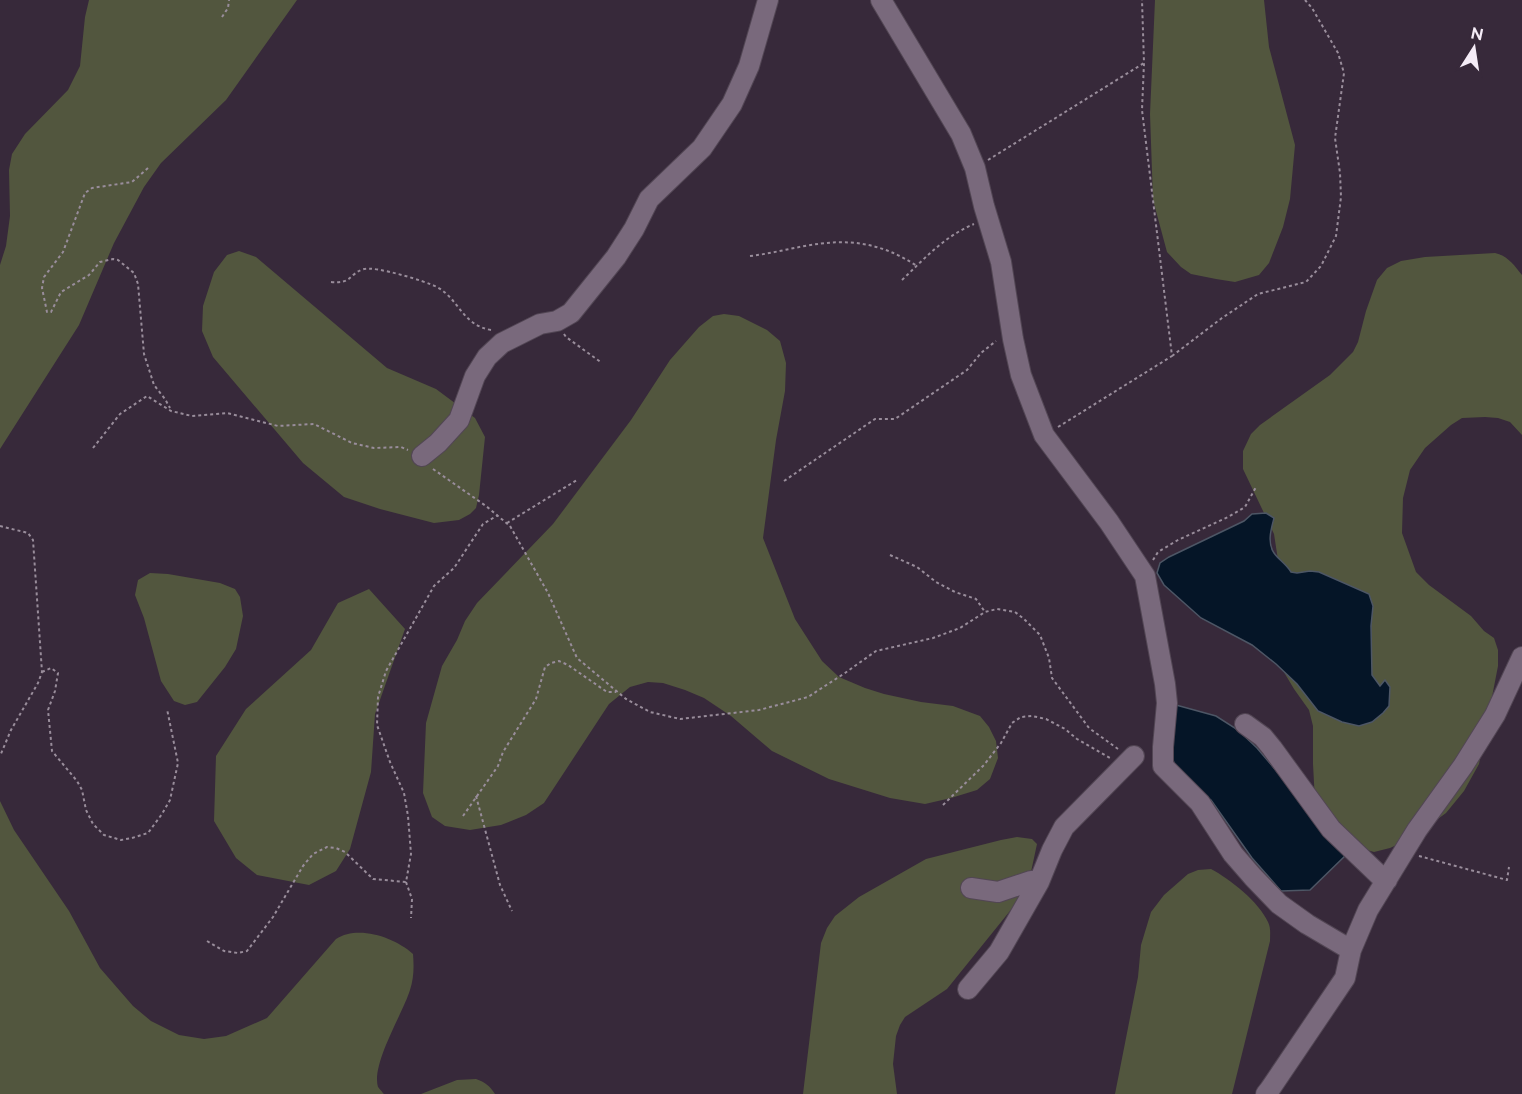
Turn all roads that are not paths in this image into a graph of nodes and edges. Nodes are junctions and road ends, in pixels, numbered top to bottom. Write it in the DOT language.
graph roads {
  1 [pos="768,0"];
  2 [pos="881,0"];
  3 [pos="422,456"];
  4 [pos="1522,657"];
  5 [pos="1245,724"];
  6 [pos="1130,761"];
  7 [pos="1387,880"];
  8 [pos="1039,882"];
  9 [pos="971,888"];
  10 [pos="1351,950"];
  11 [pos="968,989"];
  12 [pos="1266,1094"];
  1 -- 3 [label="street"];
  2 -- 10 [label="street"];
  4 -- 7 [label="street"];
  5 -- 7 [label="street"];
  6 -- 8 [label="street"];
  7 -- 10 [label="street"];
  8 -- 9 [label="street"];
  8 -- 11 [label="street"];
  10 -- 12 [label="street"];
}
